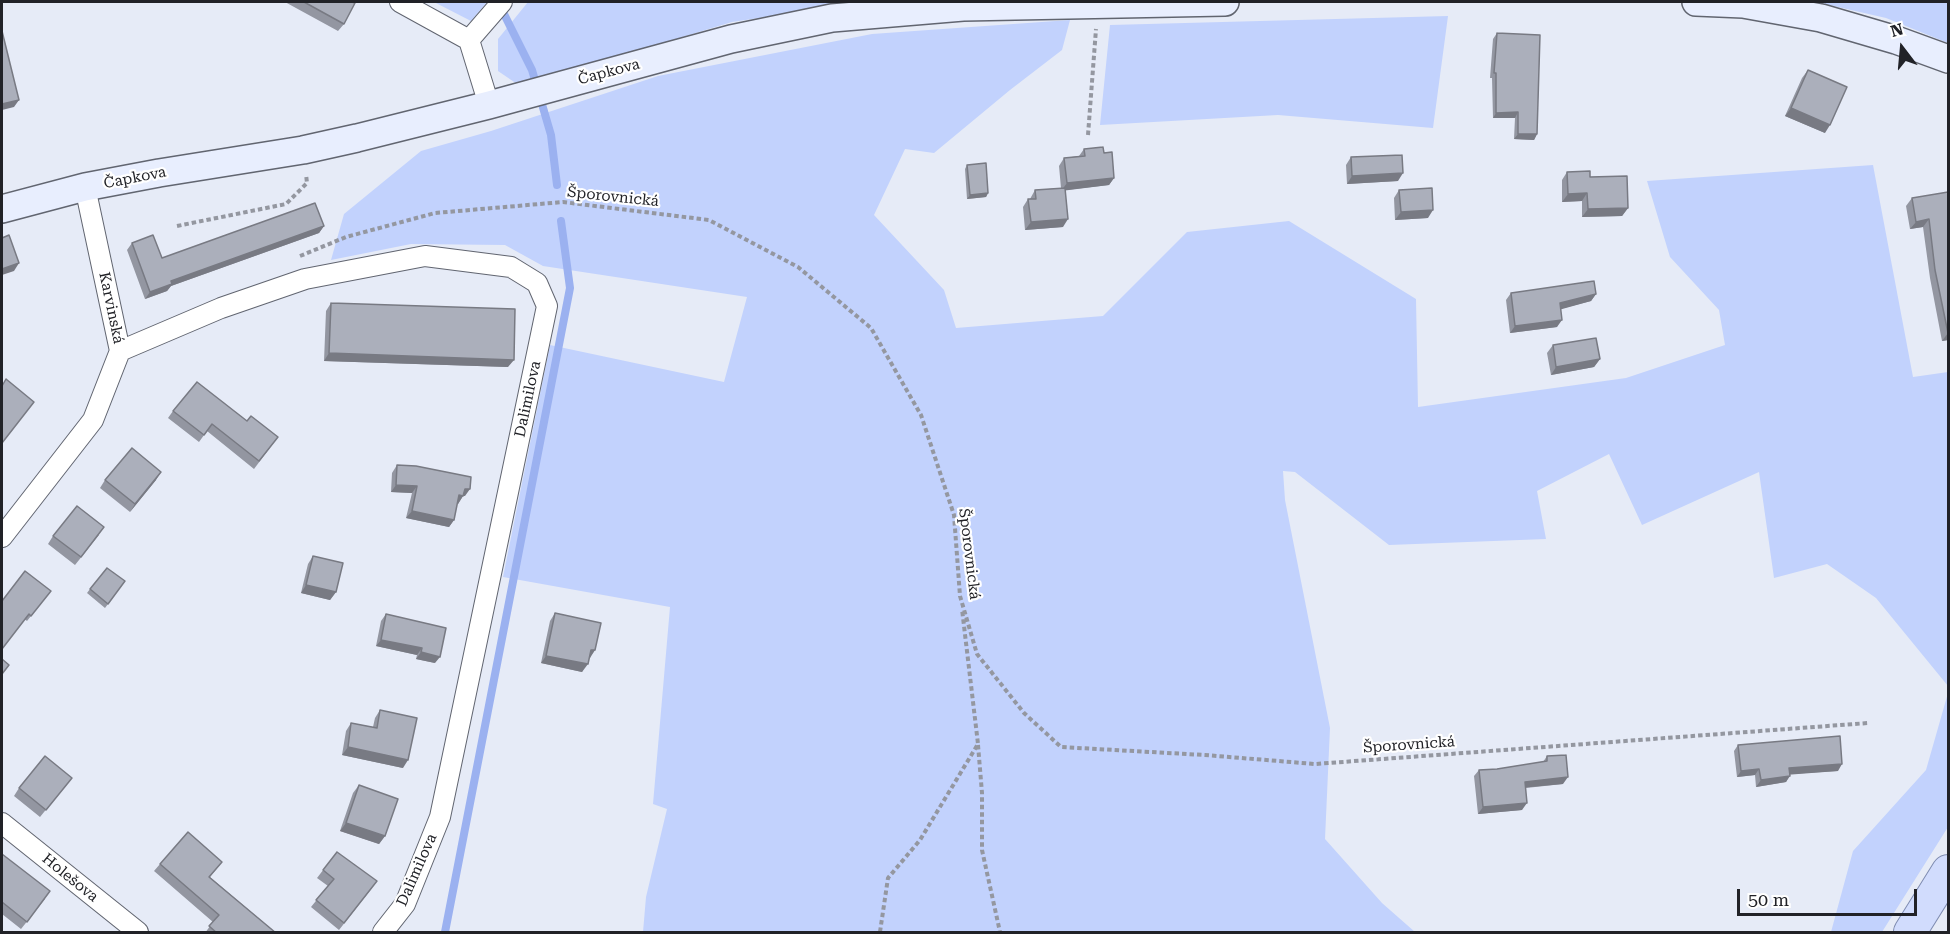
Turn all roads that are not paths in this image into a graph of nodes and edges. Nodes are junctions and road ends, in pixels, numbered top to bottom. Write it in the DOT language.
graph roads {
  1 [pos="400,2"];
  2 [pos="502,2"];
  3 [pos="1225,2"];
  4 [pos="1695,2"];
  5 [pos="469,40"];
  6 [pos="1948,60"];
  7 [pos="489,105"];
  8 [pos="85,188"];
  9 [pos="2,209"];
  10 [pos="120,351"];
  11 [pos="2,537"];
  12 [pos="2,824"];
  13 [pos="1948,871"];
  14 [pos="138,933"];
  15 [pos="383,933"];
  16 [pos="1910,933"];
  1 -- 5 [label="street"];
  2 -- 5 [label="street"];
  3 -- 7 [label="street, Čapkova"];
  4 -- 6 [label="street"];
  5 -- 7 [label="street"];
  7 -- 8 [label="street, Čapkova"];
  8 -- 9 [label="street, Čapkova"];
  8 -- 10 [label="street, Karvinská"];
  10 -- 11 [label="street, Karvinská"];
  10 -- 15 [label="street, Dalimilova"];
  12 -- 14 [label="street, Holešova"];
  13 -- 16 [label="main road"];
}
